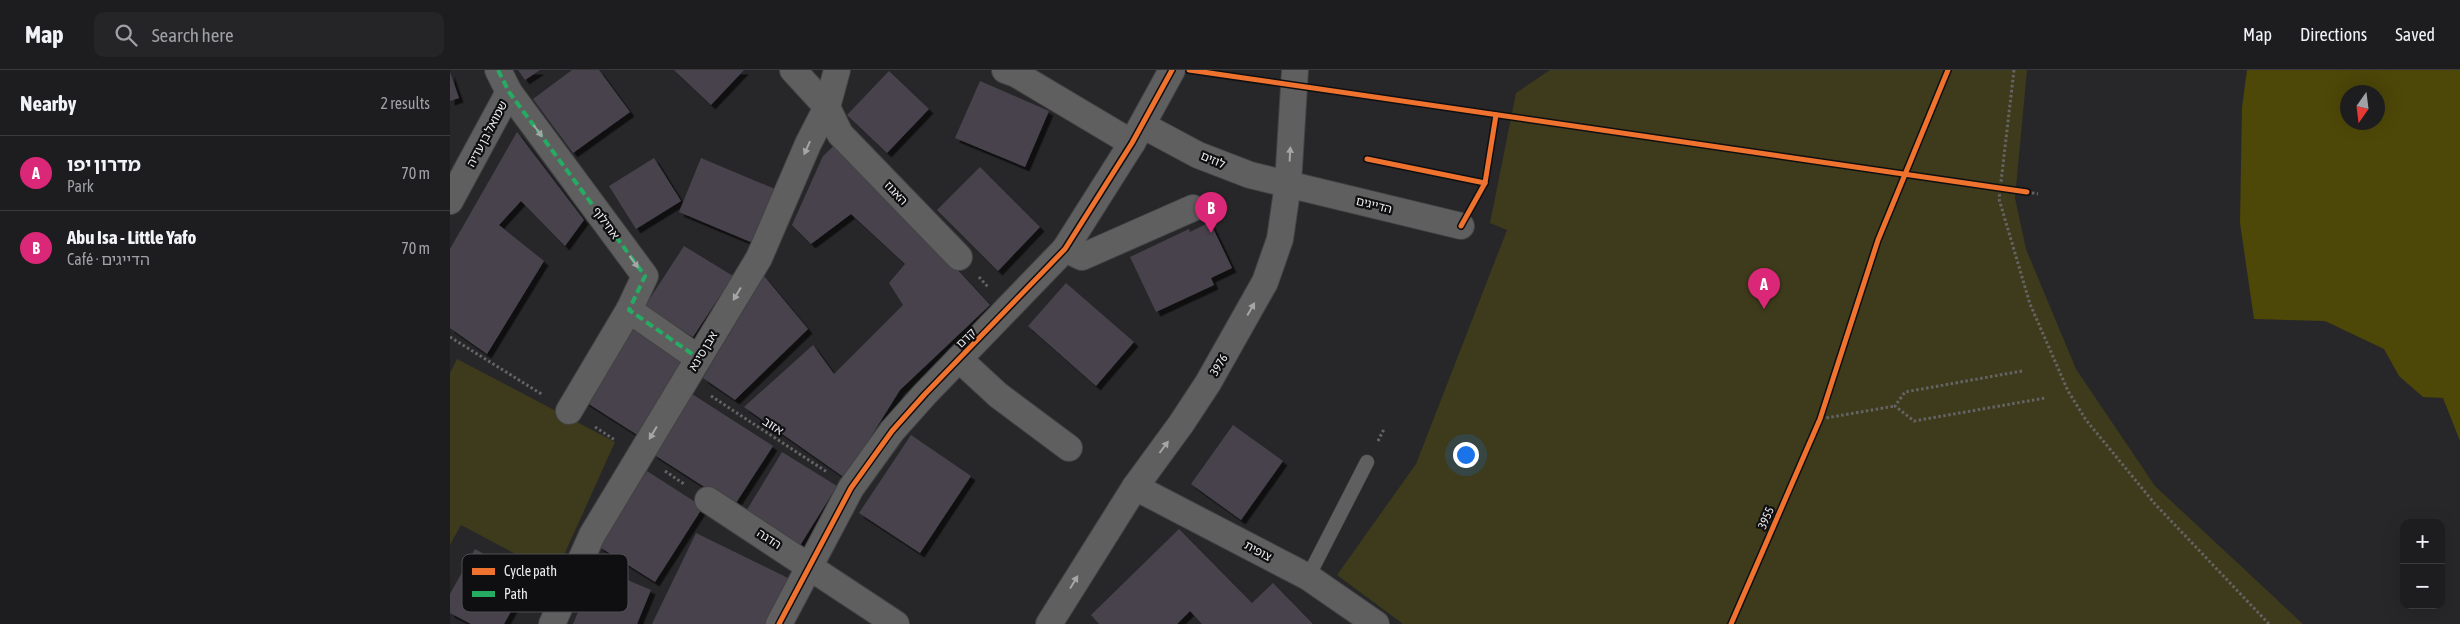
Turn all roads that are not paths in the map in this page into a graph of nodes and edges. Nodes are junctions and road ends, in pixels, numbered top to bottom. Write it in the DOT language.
graph roads {
  1 [pos="793,70"];
  2 [pos="837,70"];
  3 [pos="1005,70"];
  4 [pos="1172,70"];
  5 [pos="1295,70"];
  6 [pos="503,81"];
  7 [pos="827,107"];
  8 [pos="1137,134"];
  9 [pos="1288,184"];
  10 [pos="450,201"];
  11 [pos="1194,208"];
  12 [pos="1461,226"];
  13 [pos="1065,249"];
  14 [pos="959,257"];
  15 [pos="629,310"];
  16 [pos="959,359"];
  17 [pos="692,369"];
  18 [pos="569,411"];
  19 [pos="1069,448"];
  20 [pos="1367,462"];
  21 [pos="1134,486"];
  22 [pos="708,500"];
  23 [pos="583,554"];
  24 [pos="810,565"];
  25 [pos="1308,577"];
  26 [pos="557,612"];
  27 [pos="552,624"];
  28 [pos="779,624"];
  29 [pos="896,624"];
  30 [pos="1049,624"];
  31 [pos="1376,624"];
  1 -- 7 [label="street, האגוז"];
  2 -- 7 [label="street, אבן סינא"];
  3 -- 8 [label="street, לוזים"];
  4 -- 8 [label="street, קדם"];
  9 -- 5 [label="street, 3976, one-way"];
  6 -- 10 [label="street, שמואל בן עדיה"];
  6 -- 15 [label="street, אחילוף, one-way"];
  7 -- 14 [label="street, האגוז"];
  7 -- 17 [label="street, אבן סינא, one-way"];
  8 -- 9 [label="street, לוזים"];
  8 -- 13 [label="street, קדם"];
  9 -- 12 [label="street, הדייגים"];
  21 -- 9 [label="street, 3976, one-way"];
  11 -- 13 [label="street"];
  13 -- 16 [label="street, קדם"];
  15 -- 17 [label="street"];
  15 -- 18 [label="street"];
  16 -- 19 [label="street"];
  16 -- 24 [label="street, קדם"];
  17 -- 23 [label="street, אבן סינא, one-way"];
  20 -- 25 [label="lane"];
  21 -- 25 [label="street, צופית"];
  30 -- 21 [label="street, 3976, one-way"];
  22 -- 24 [label="street, הדגה"];
  24 -- 28 [label="street, קדם"];
  24 -- 29 [label="street, הדגה"];
  25 -- 31 [label="street, צופית"];
  26 -- 27 [label="street, אבן סינא, one-way"];
}
